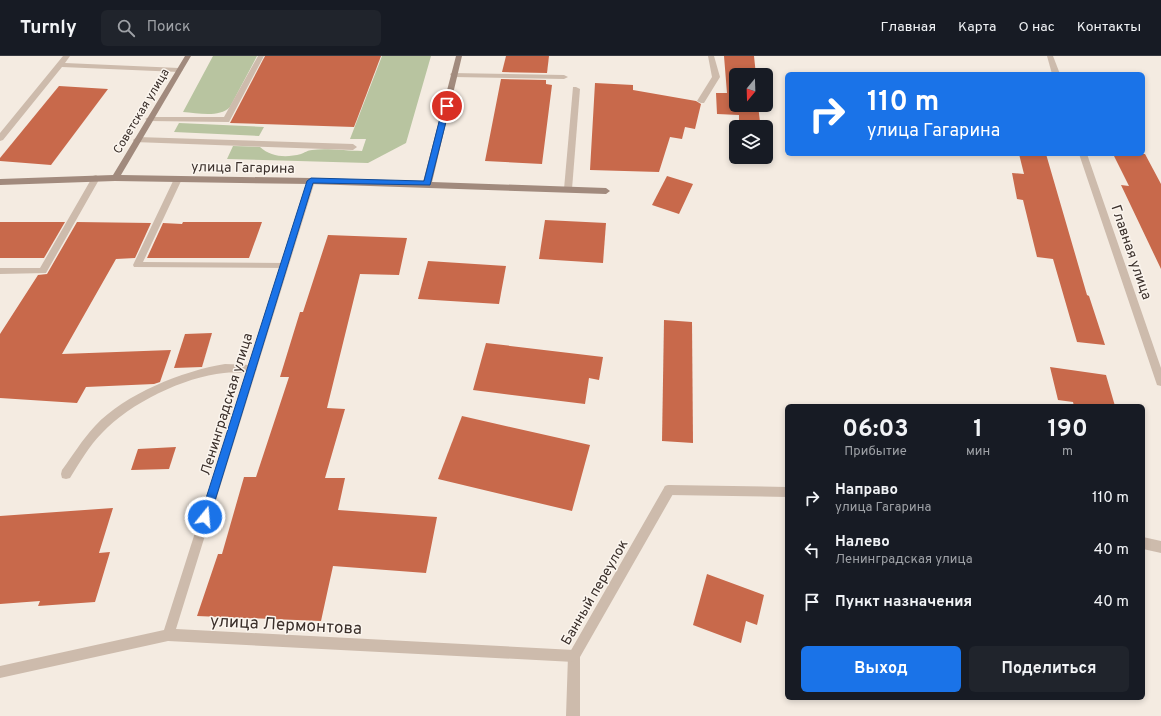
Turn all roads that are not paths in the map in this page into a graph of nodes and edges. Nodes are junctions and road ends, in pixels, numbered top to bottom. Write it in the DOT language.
graph roads {
  1 [pos="67,56"];
  2 [pos="188,56"];
  3 [pos="261,56"];
  4 [pos="459,56"];
  5 [pos="711,56"];
  6 [pos="1050,56"];
  7 [pos="59,65"];
  8 [pos="179,70"];
  9 [pos="1055,72"];
  10 [pos="454,75"];
  11 [pos="564,78"];
  12 [pos="576,89"];
  13 [pos="701,101"];
  14 [pos="149,118"];
  15 [pos="0,138"];
  16 [pos="137,140"];
  17 [pos="354,147"];
  18 [pos="1084,156"];
  19 [pos="96,178"];
  20 [pos="115,178"];
  21 [pos="178,179"];
  22 [pos="311,181"];
  23 [pos="0,182"];
  24 [pos="427,184"];
  25 [pos="568,189"];
  26 [pos="606,191"];
  27 [pos="284,266"];
  28 [pos="0,271"];
  29 [pos="252,369"];
  30 [pos="1161,382"];
  31 [pos="66,474"];
  32 [pos="785,492"];
  33 [pos="1145,543"];
  34 [pos="1161,547"];
  35 [pos="168,635"];
  36 [pos="574,656"];
  37 [pos="0,672"];
  38 [pos="573,716"];
  1 -- 7 [label="street"];
  2 -- 8 [label="street, Советская улица"];
  3 -- 14 [label="street"];
  4 -- 10 [label="street"];
  5 -- 13 [label="street"];
  6 -- 9 [label="street"];
  7 -- 8 [label="street"];
  7 -- 15 [label="street"];
  8 -- 14 [label="street, Советская улица"];
  10 -- 11 [label="street"];
  10 -- 24 [label="street"];
  12 -- 25 [label="street"];
  14 -- 16 [label="street, Советская улица"];
  16 -- 17 [label="street"];
  16 -- 20 [label="street, Советская улица"];
  18 -- 30 [label="street, Главная улица"];
  19 -- 20 [label="street, улица Гагарина"];
  19 -- 23 [label="street, улица Гагарина"];
  19 -- 28 [label="street"];
  20 -- 21 [label="street, улица Гагарина"];
  21 -- 22 [label="street, улица Гагарина"];
  21 -- 27 [label="street"];
  22 -- 24 [label="street, улица Гагарина"];
  22 -- 27 [label="street, Ленинградская улица"];
  24 -- 25 [label="street, улица Гагарина"];
  25 -- 26 [label="street, улица Гагарина"];
  27 -- 29 [label="street, Ленинградская улица"];
  29 -- 31 [label="street"];
  29 -- 35 [label="street, Ленинградская улица"];
  32 -- 36 [label="street, Банный переулок"];
  33 -- 34 [label="street"];
  35 -- 36 [label="street, улица Лермонтова"];
  35 -- 37 [label="street, улица Лермонтова"];
  36 -- 38 [label="street, Банный переулок"];
}
